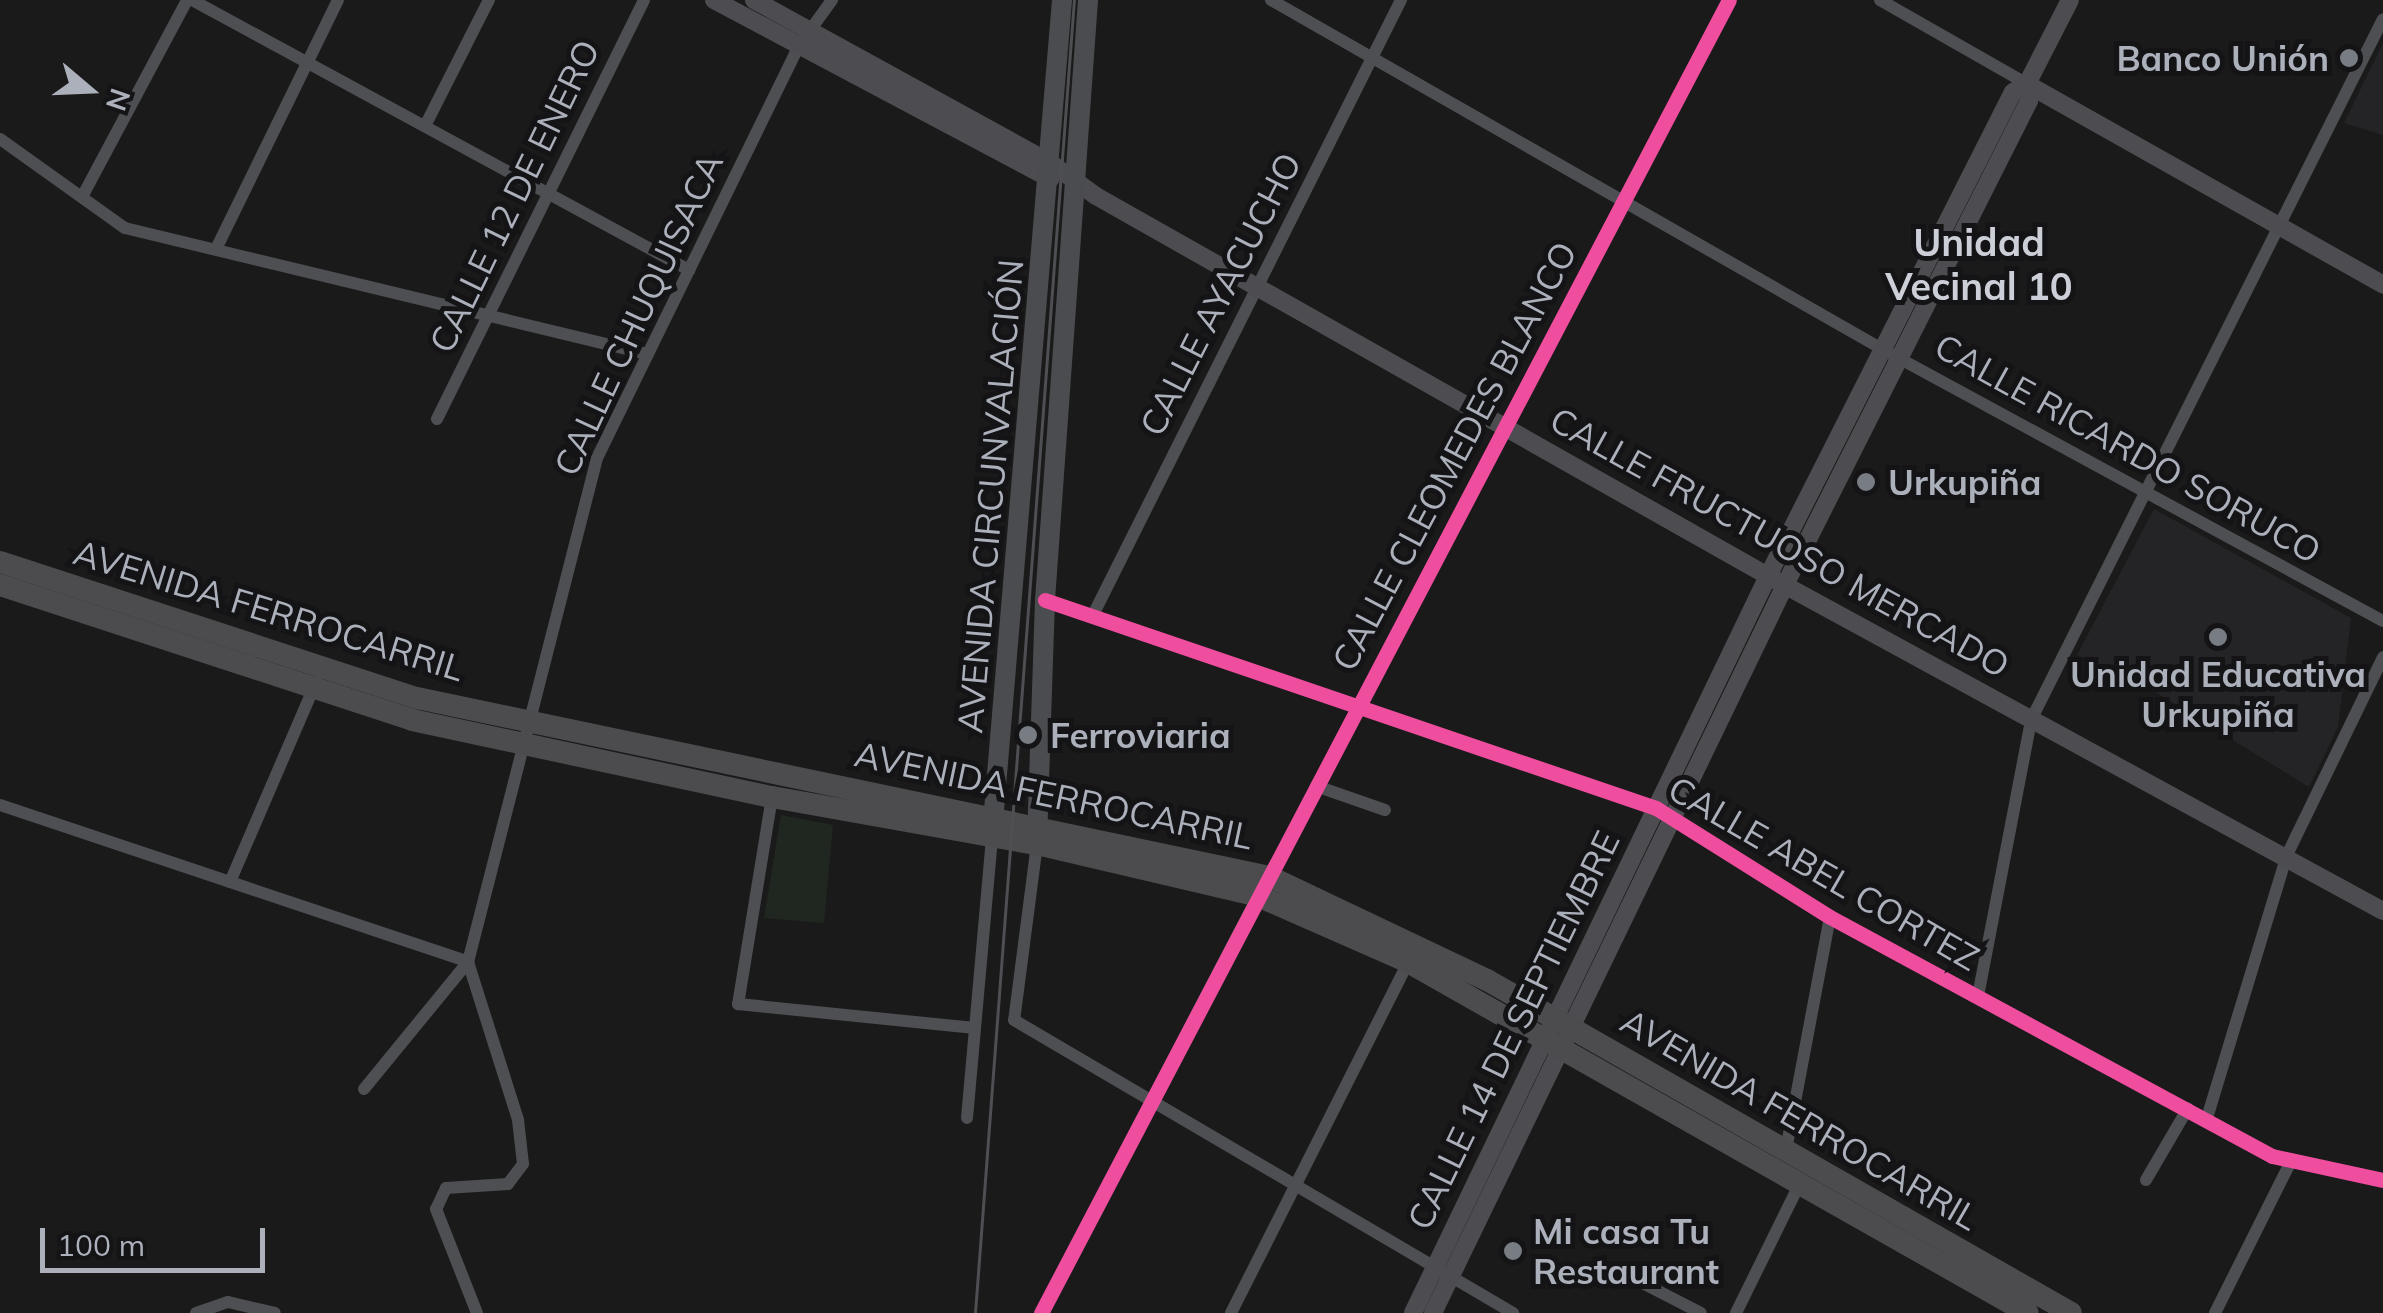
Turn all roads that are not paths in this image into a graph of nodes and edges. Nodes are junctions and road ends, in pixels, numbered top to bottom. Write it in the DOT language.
graph roads {
  1 [pos="189,0"];
  2 [pos="338,0"];
  3 [pos="489,0"];
  4 [pos="644,0"];
  5 [pos="714,0"];
  6 [pos="754,0"];
  7 [pos="832,0"];
  8 [pos="1062,0"];
  9 [pos="1088,0"];
  10 [pos="1271,0"];
  11 [pos="1402,0"];
  12 [pos="1729,0"];
  13 [pos="1880,0"];
  14 [pos="2070,0"];
  15 [pos="2383,18"];
  16 [pos="807,29"];
  17 [pos="798,46"];
  18 [pos="1372,57"];
  19 [pos="307,60"];
  20 [pos="2027,84"];
  21 [pos="427,122"];
  22 [pos="0,139"];
  23 [pos="1068,182"];
  24 [pos="550,191"];
  25 [pos="1623,196"];
  26 [pos="82,197"];
  27 [pos="2279,227"];
  28 [pos="216,248"];
  29 [pos="689,270"];
  30 [pos="2383,285"];
  31 [pos="1257,286"];
  32 [pos="488,316"];
  33 [pos="1890,353"];
  34 [pos="648,354"];
  35 [pos="437,419"];
  36 [pos="1506,426"];
  37 [pos="2146,494"];
  38 [pos="0,562"];
  39 [pos="1777,580"];
  40 [pos="0,584"];
  41 [pos="1046,600"];
  42 [pos="1093,615"];
  43 [pos="2383,621"];
  44 [pos="2383,657"];
  45 [pos="317,679"];
  46 [pos="1356,706"];
  47 [pos="2031,720"];
  48 [pos="528,732"];
  49 [pos="1316,786"];
  50 [pos="772,797"];
  51 [pos="0,805"];
  52 [pos="1656,808"];
  53 [pos="1385,810"];
  54 [pos="1674,819"];
  55 [pos="993,826"];
  56 [pos="1038,834"];
  57 [pos="2287,855"];
  58 [pos="230,882"];
  59 [pos="1264,886"];
  60 [pos="2383,911"];
  61 [pos="1830,917"];
  62 [pos="468,962"];
  63 [pos="1408,962"];
  64 [pos="1978,996"];
  65 [pos="975,1028"];
  66 [pos="1558,1033"];
  67 [pos="364,1089"];
  68 [pos="1152,1100"];
  69 [pos="2188,1108"];
  70 [pos="967,1118"];
  71 [pos="2207,1118"];
  72 [pos="2290,1163"];
  73 [pos="1780,1164"];
  74 [pos="1803,1177"];
  75 [pos="2146,1180"];
  76 [pos="2383,1180"];
  77 [pos="1292,1187"];
  78 [pos="1617,1270"];
  79 [pos="1441,1272"];
  80 [pos="196,1313"];
  81 [pos="275,1313"];
  82 [pos="477,1313"];
  83 [pos="1041,1313"];
  84 [pos="1231,1313"];
  85 [pos="1413,1313"];
  86 [pos="1433,1313"];
  87 [pos="1513,1313"];
  88 [pos="1701,1313"];
  89 [pos="1736,1313"];
  90 [pos="2028,1313"];
  91 [pos="2071,1313"];
  92 [pos="2215,1313"];
  1 -- 19 [label="street"];
  1 -- 26 [label="street"];
  2 -- 19 [label="street"];
  3 -- 21 [label="street"];
  4 -- 24 [label="street, CALLE 12 DE ENERO"];
  5 -- 17 [label="street, CALLE FRUCTUOSO MERCADO"];
  6 -- 16 [label="street, CALLE FRUCTUOSO MERCADO"];
  7 -- 16 [label="street, CALLE CHUQUISACA"];
  8 -- 23 [label="main road, AVENIDA CIRCUNVALACIÓN"];
  9 -- 23 [label="main road, AVENIDA CIRCUNVALACIÓN"];
  10 -- 18 [label="street, CALLE RICARDO SORUCO"];
  11 -- 18 [label="street, CALLE AYACUCHO"];
  12 -- 25 [label="street, CALLE CLEOMEDES BLANCO"];
  13 -- 20 [label="street"];
  14 -- 20 [label="street, CALLE 14 DE SEPTIEMBRE"];
  15 -- 27 [label="street"];
  16 -- 17 [label="street, CALLE CHUQUISACA"];
  16 -- 23 [label="street, CALLE FRUCTUOSO MERCADO"];
  17 -- 23 [label="street, CALLE FRUCTUOSO MERCADO"];
  17 -- 29 [label="street, CALLE CHUQUISACA"];
  18 -- 25 [label="street, CALLE RICARDO SORUCO"];
  18 -- 31 [label="street, CALLE AYACUCHO"];
  19 -- 21 [label="street"];
  19 -- 28 [label="street"];
  20 -- 27 [label="street"];
  20 -- 33 [label="street, CALLE 14 DE SEPTIEMBRE"];
  21 -- 24 [label="street"];
  22 -- 26 [label="street"];
  23 -- 31 [label="street, CALLE FRUCTUOSO MERCADO"];
  23 -- 41 [label="main road, AVENIDA CIRCUNVALACIÓN"];
  23 -- 55 [label="main road, AVENIDA CIRCUNVALACIÓN"];
  24 -- 29 [label="street"];
  24 -- 32 [label="street, CALLE 12 DE ENERO"];
  25 -- 33 [label="street, CALLE RICARDO SORUCO"];
  25 -- 36 [label="street, CALLE CLEOMEDES BLANCO"];
  26 -- 28 [label="street"];
  27 -- 30 [label="street"];
  27 -- 37 [label="street"];
  28 -- 32 [label="street"];
  29 -- 34 [label="street, CALLE CHUQUISACA"];
  31 -- 36 [label="street, CALLE FRUCTUOSO MERCADO"];
  31 -- 42 [label="street, CALLE AYACUCHO"];
  32 -- 34 [label="street"];
  32 -- 35 [label="street, CALLE 12 DE ENERO"];
  33 -- 37 [label="street, CALLE RICARDO SORUCO"];
  33 -- 39 [label="street, CALLE 14 DE SEPTIEMBRE"];
  34 -- 48 [label="street, CALLE CHUQUISACA"];
  36 -- 39 [label="street, CALLE FRUCTUOSO MERCADO"];
  36 -- 46 [label="street, CALLE CLEOMEDES BLANCO"];
  37 -- 43 [label="street, CALLE RICARDO SORUCO"];
  37 -- 47 [label="street"];
  38 -- 45 [label="highway, AVENIDA FERROCARRIL"];
  39 -- 47 [label="street, CALLE FRUCTUOSO MERCADO"];
  39 -- 52 [label="street, CALLE 14 DE SEPTIEMBRE"];
  39 -- 54 [label="street, CALLE 14 DE SEPTIEMBRE"];
  40 -- 45 [label="highway, AVENIDA FERROCARRIL"];
  41 -- 42 [label="street, CALLE ABEL CORTEZ"];
  41 -- 56 [label="main road, AVENIDA CIRCUNVALACIÓN"];
  42 -- 46 [label="street, CALLE ABEL CORTEZ"];
  44 -- 57 [label="street"];
  45 -- 48 [label="highway, AVENIDA FERROCARRIL"];
  45 -- 58 [label="street"];
  46 -- 49 [label="street, CALLE CLEOMEDES BLANCO"];
  46 -- 52 [label="street, CALLE ABEL CORTEZ"];
  47 -- 57 [label="street, CALLE FRUCTUOSO MERCADO"];
  47 -- 64 [label="street"];
  48 -- 50 [label="highway, AVENIDA FERROCARRIL"];
  48 -- 55 [label="highway, AVENIDA FERROCARRIL"];
  48 -- 62 [label="street, CALLE CHUQUISACA"];
  49 -- 53 [label="street"];
  49 -- 59 [label="street, CALLE CLEOMEDES BLANCO"];
  50 -- 55 [label="highway, AVENIDA FERROCARRIL"];
  50 -- 65 [label="street"];
  51 -- 58 [label="street"];
  52 -- 54 [label="street, CALLE ABEL CORTEZ"];
  52 -- 66 [label="street, CALLE 14 DE SEPTIEMBRE"];
  54 -- 61 [label="street, CALLE ABEL CORTEZ"];
  54 -- 66 [label="street, CALLE 14 DE SEPTIEMBRE"];
  55 -- 56 [label="highway, AVENIDA FERROCARRIL"];
  55 -- 65 [label="street, AVENIDA CIRCUNVALACIÓN"];
  56 -- 59 [label="highway, AVENIDA FERROCARRIL"];
  56 -- 68 [label="street, AVENIDA CIRCUNVALACIÓN"];
  57 -- 60 [label="street, CALLE FRUCTUOSO MERCADO"];
  57 -- 71 [label="street"];
  58 -- 62 [label="street"];
  59 -- 63 [label="highway, AVENIDA FERROCARRIL"];
  59 -- 66 [label="highway, AVENIDA FERROCARRIL"];
  59 -- 68 [label="street, CALLE CLEOMEDES BLANCO"];
  61 -- 64 [label="street, CALLE ABEL CORTEZ"];
  61 -- 73 [label="street"];
  62 -- 67 [label="street"];
  62 -- 82 [label="street"];
  63 -- 66 [label="highway, AVENIDA FERROCARRIL"];
  63 -- 77 [label="street"];
  64 -- 69 [label="street, CALLE ABEL CORTEZ"];
  65 -- 70 [label="street, AVENIDA CIRCUNVALACIÓN"];
  66 -- 73 [label="highway, AVENIDA FERROCARRIL"];
  66 -- 79 [label="street, CALLE 14 DE SEPTIEMBRE"];
  68 -- 77 [label="street"];
  68 -- 83 [label="street, CALLE CLEOMEDES BLANCO"];
  69 -- 71 [label="street, CALLE ABEL CORTEZ"];
  69 -- 75 [label="street"];
  71 -- 72 [label="street, CALLE ABEL CORTEZ"];
  72 -- 76 [label="street, CALLE ABEL CORTEZ"];
  72 -- 92 [label="street"];
  73 -- 74 [label="highway, AVENIDA FERROCARRIL"];
  74 -- 89 [label="street"];
  74 -- 90 [label="highway, AVENIDA FERROCARRIL"];
  74 -- 91 [label="highway, AVENIDA FERROCARRIL"];
  77 -- 79 [label="street"];
  77 -- 84 [label="street"];
  78 -- 88 [label="street"];
  79 -- 85 [label="street, CALLE 14 DE SEPTIEMBRE"];
  79 -- 86 [label="street, CALLE 14 DE SEPTIEMBRE"];
  79 -- 87 [label="street"];
  80 -- 81 [label="street"];
}
